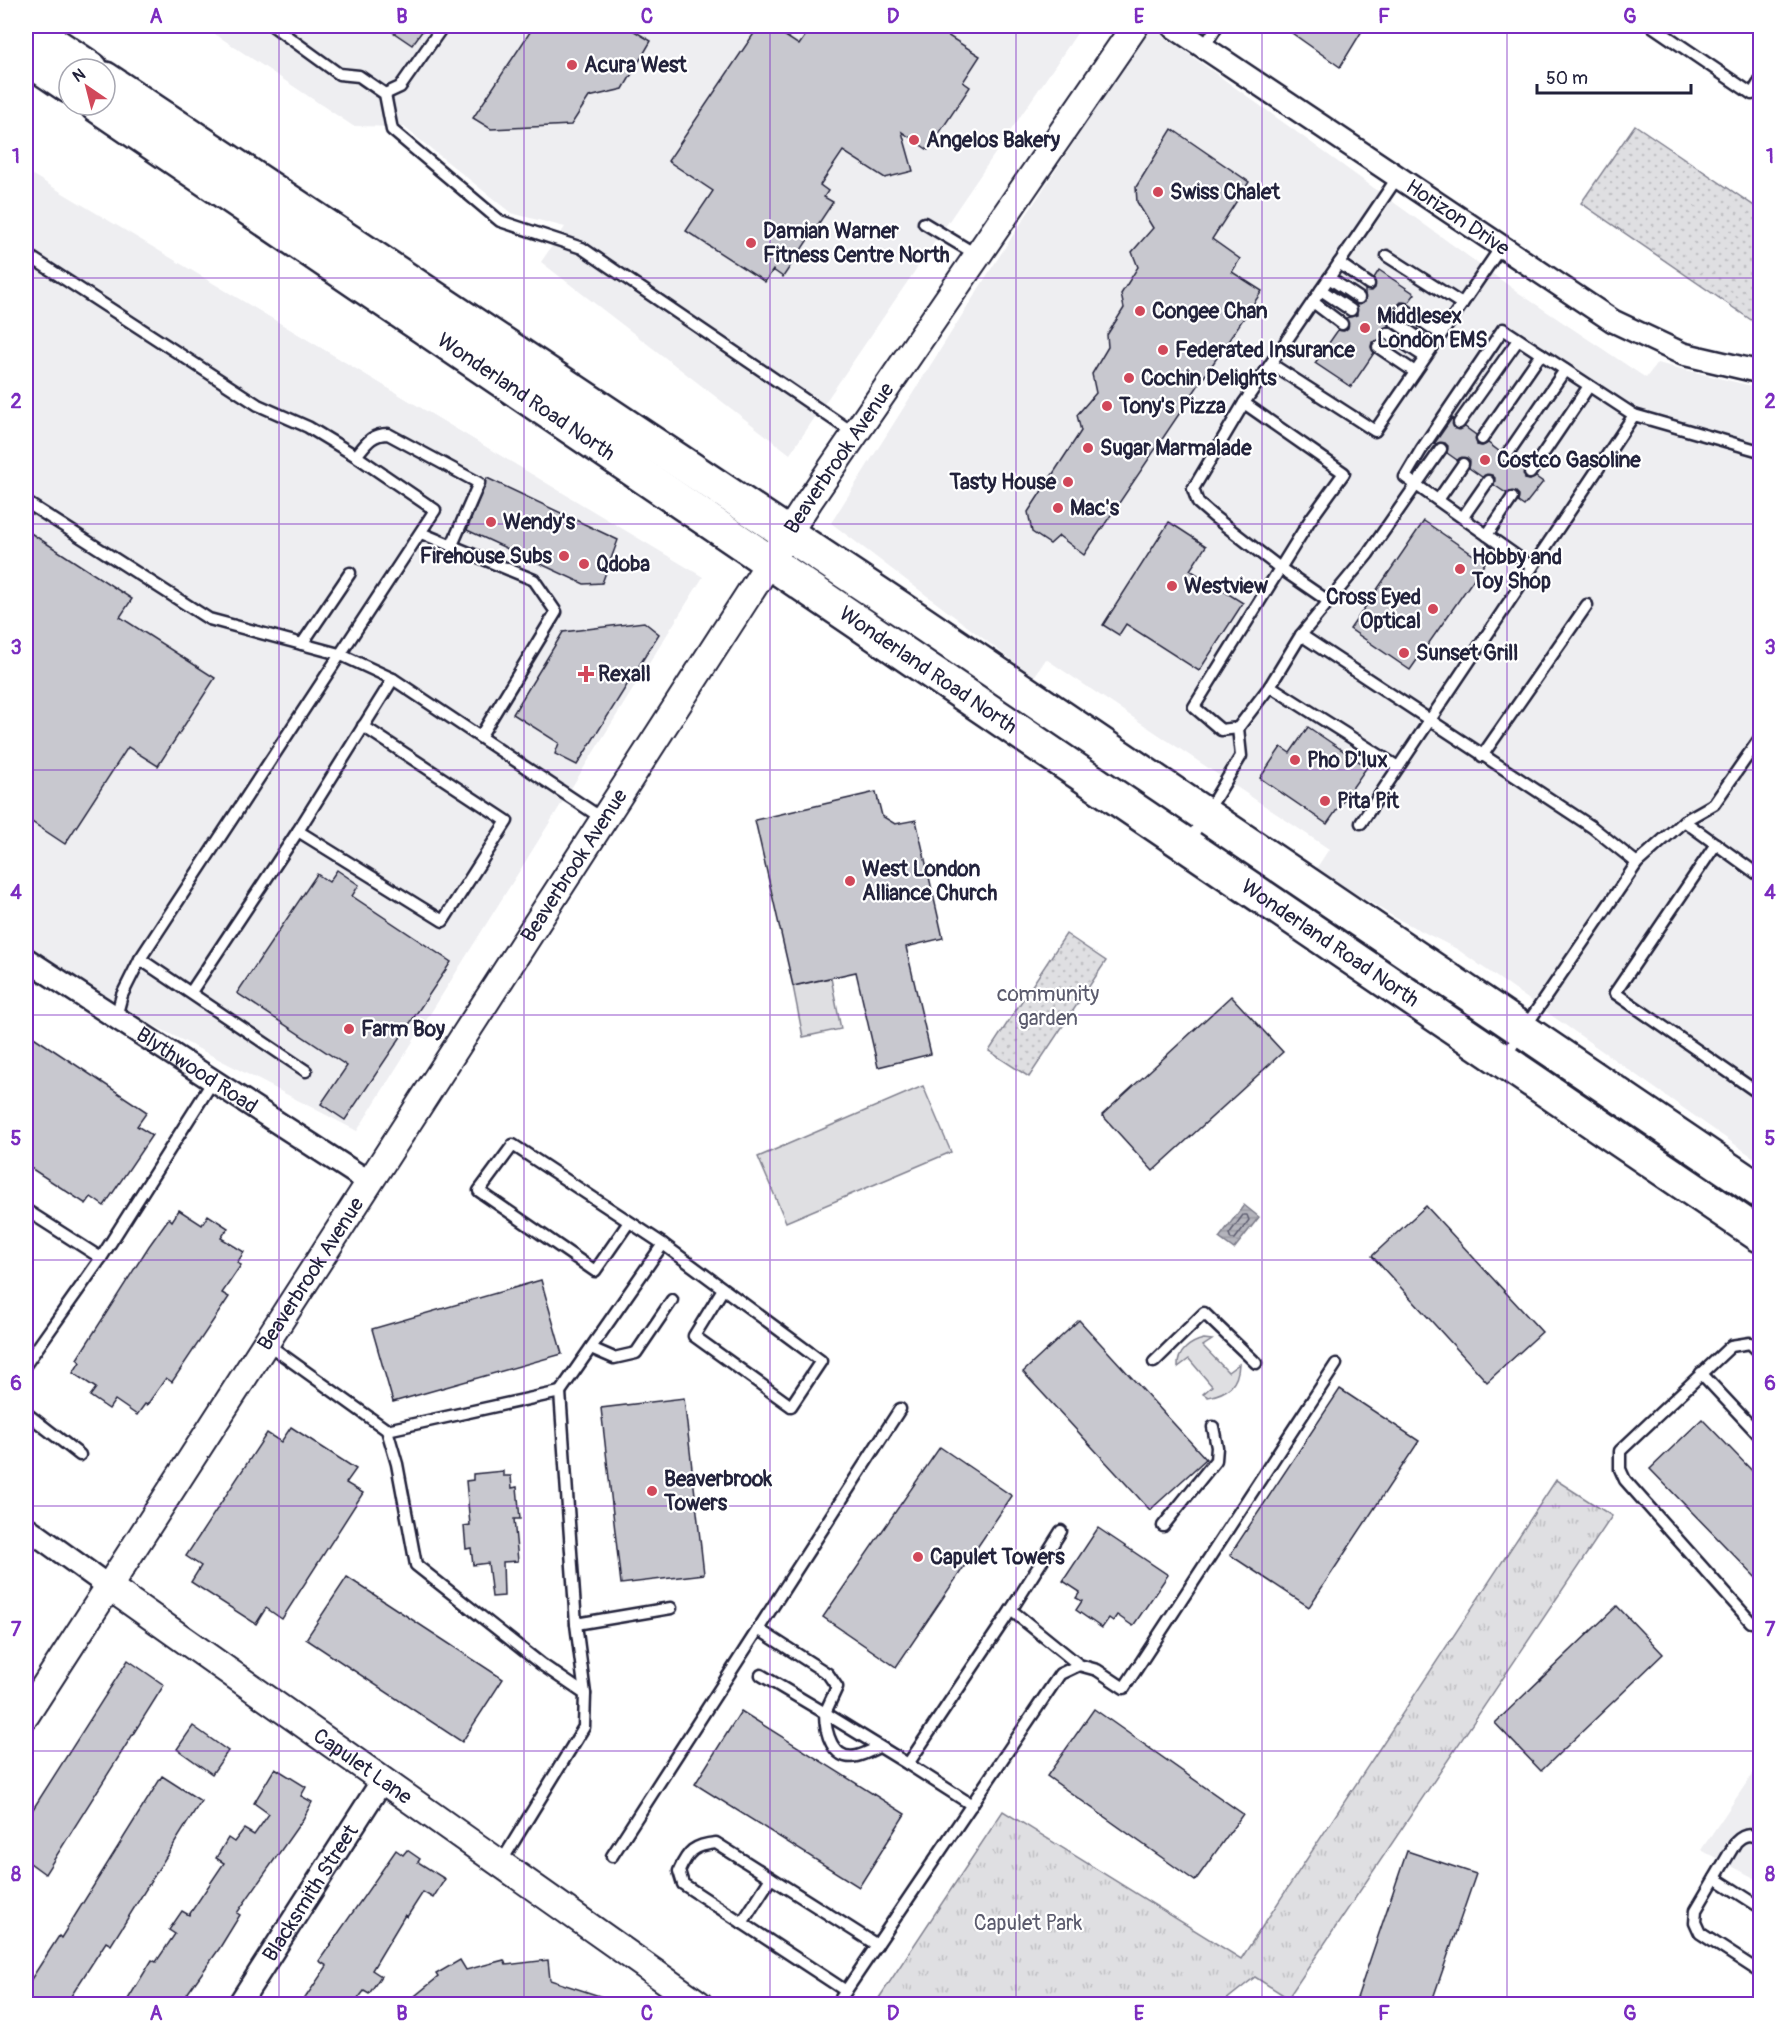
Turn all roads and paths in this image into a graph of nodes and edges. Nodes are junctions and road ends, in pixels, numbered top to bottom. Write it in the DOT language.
graph roads {
  1 [pos="26,26"];
  2 [pos="273,26"];
  3 [pos="443,26"];
  4 [pos="1135,26"];
  5 [pos="1172,26"];
  6 [pos="1217,26"];
  7 [pos="1652,26"];
  8 [pos="1204,47"];
  9 [pos="26,57"];
  10 [pos="73,57"];
  11 [pos="57,78"];
  12 [pos="1761,81"];
  13 [pos="117,87"];
  14 [pos="385,94"];
  15 [pos="115,117"];
  16 [pos="1397,178"];
  17 [pos="924,223"];
  18 [pos="1501,247"];
  19 [pos="26,254"];
  20 [pos="977,255"];
  21 [pos="1387,256"];
  22 [pos="1339,263"];
  23 [pos="1329,278"];
  24 [pos="1369,284"];
  25 [pos="1321,290"];
  26 [pos="1359,298"];
  27 [pos="1313,302"];
  28 [pos="1462,304"];
  29 [pos="1404,309"];
  30 [pos="1352,310"];
  31 [pos="1395,322"];
  32 [pos="1342,324"];
  33 [pos="1388,333"];
  34 [pos="1441,334"];
  35 [pos="1518,340"];
  36 [pos="1378,347"];
  37 [pos="1432,347"];
  38 [pos="1541,354"];
  39 [pos="1425,357"];
  40 [pos="1271,364"];
  41 [pos="1565,370"];
  42 [pos="1415,372"];
  43 [pos="1761,372"];
  44 [pos="1589,386"];
  45 [pos="1244,403"];
  46 [pos="1634,415"];
  47 [pos="1459,423"];
  48 [pos="855,434"];
  49 [pos="1482,439"];
  50 [pos="1441,449"];
  51 [pos="1761,451"];
  52 [pos="356,456"];
  53 [pos="1506,456"];
  54 [pos="1463,464"];
  55 [pos="1530,473"];
  56 [pos="1488,481"];
  57 [pos="1416,484"];
  58 [pos="1512,498"];
  59 [pos="1438,500"];
  60 [pos="26,502"];
  61 [pos="1463,517"];
  62 [pos="421,533"];
  63 [pos="789,535"];
  64 [pos="1487,535"];
  65 [pos="452,545"];
  66 [pos="769,563"];
  67 [pos="1532,567"];
  68 [pos="1280,568"];
  69 [pos="350,573"];
  70 [pos="1328,601"];
  71 [pos="1587,605"];
  72 [pos="1301,635"];
  73 [pos="302,644"];
  74 [pos="339,654"];
  75 [pos="393,679"];
  76 [pos="1270,686"];
  77 [pos="1429,721"];
  78 [pos="363,726"];
  79 [pos="1238,728"];
  80 [pos="480,737"];
  81 [pos="1761,738"];
  82 [pos="1482,756"];
  83 [pos="1398,767"];
  84 [pos="1206,816"];
  85 [pos="603,819"];
  86 [pos="1684,821"];
  87 [pos="1361,823"];
  88 [pos="298,831"];
  89 [pos="1716,844"];
  90 [pos="1186,846"];
  91 [pos="1637,863"];
  92 [pos="1761,876"];
  93 [pos="26,959"];
  94 [pos="140,959"];
  95 [pos="191,992"];
  96 [pos="116,1017"];
  97 [pos="1523,1030"];
  98 [pos="1503,1060"];
  99 [pos="306,1071"];
  100 [pos="213,1081"];
  101 [pos="1761,1094"];
  102 [pos="369,1182"];
  103 [pos="1761,1191"];
  104 [pos="26,1210"];
  105 [pos="629,1222"];
  106 [pos="1761,1235"];
  107 [pos="663,1244"];
  108 [pos="101,1258"];
  109 [pos="723,1289"];
  110 [pos="672,1300"];
  111 [pos="265,1343"];
  112 [pos="591,1348"];
  113 [pos="1761,1353"];
  114 [pos="1154,1362"];
  115 [pos="1256,1363"];
  116 [pos="26,1364"];
  117 [pos="1336,1364"];
  118 [pos="1701,1373"];
  119 [pos="560,1392"];
  120 [pos="900,1409"];
  121 [pos="26,1413"];
  122 [pos="1213,1427"];
  123 [pos="387,1430"];
  124 [pos="1761,1436"];
  125 [pos="80,1455"];
  126 [pos="1163,1526"];
  127 [pos="26,1527"];
  128 [pos="1061,1531"];
  129 [pos="108,1586"];
  130 [pos="671,1608"];
  131 [pos="1011,1610"];
  132 [pos="1752,1622"];
  133 [pos="576,1624"];
  134 [pos="758,1629"];
  135 [pos="1079,1665"];
  136 [pos="761,1675"];
  137 [pos="585,1694"];
  138 [pos="825,1713"];
  139 [pos="26,1715"];
  140 [pos="879,1747"];
  141 [pos="908,1764"];
  142 [pos="382,1781"];
  143 [pos="972,1805"];
  144 [pos="1761,1839"];
  145 [pos="612,1856"];
  146 [pos="500,1864"];
  147 [pos="771,1878"];
  148 [pos="1715,1878"];
  149 [pos="1761,1907"];
  150 [pos="742,1923"];
  151 [pos="877,1945"];
  152 [pos="1761,1972"];
  153 [pos="846,1991"];
  154 [pos="239,2004"];
  155 [pos="699,2004"];
  156 [pos="837,2004"];
  1 -- 10 [label="main road"];
  2 -- 14 [label="lane"];
  3 -- 14 [label="lane"];
  4 -- 20 [label="street, Beaverbrook Avenue"];
  5 -- 8 [label="street, Horizon Drive"];
  6 -- 8 [label="lane"];
  7 -- 12 [label="lane"];
  8 -- 16 [label="street, Horizon Drive"];
  9 -- 11 [label="main road"];
  13 -- 63 [label="main road, Wonderland Road North"];
  14 -- 48 [label="lane"];
  15 -- 66 [label="main road, Wonderland Road North"];
  16 -- 18 [label="street, Horizon Drive"];
  16 -- 22 [label="lane"];
  17 -- 20 [label="lane"];
  18 -- 28 [label="lane"];
  18 -- 43 [label="street, Horizon Drive"];
  19 -- 52 [label="lane"];
  20 -- 48 [label="street, Beaverbrook Avenue"];
  21 -- 28 [label="lane"];
  22 -- 23 [label="lane"];
  22 -- 24 [label="lane"];
  23 -- 25 [label="lane"];
  23 -- 26 [label="lane"];
  25 -- 27 [label="lane"];
  25 -- 30 [label="lane"];
  27 -- 32 [label="lane"];
  27 -- 40 [label="lane"];
  28 -- 34 [label="lane"];
  29 -- 34 [label="lane"];
  31 -- 37 [label="lane"];
  33 -- 39 [label="lane"];
  34 -- 37 [label="lane"];
  35 -- 38 [label="lane"];
  35 -- 47 [label="lane"];
  35 -- 57 [label="lane"];
  36 -- 42 [label="lane"];
  37 -- 39 [label="lane"];
  38 -- 41 [label="lane"];
  38 -- 49 [label="lane"];
  39 -- 42 [label="lane"];
  40 -- 42 [label="lane"];
  40 -- 45 [label="lane"];
  41 -- 44 [label="lane"];
  41 -- 53 [label="lane"];
  44 -- 46 [label="lane"];
  44 -- 55 [label="lane"];
  45 -- 68 [label="lane"];
  45 -- 68 [label="lane"];
  46 -- 51 [label="lane"];
  46 -- 67 [label="lane"];
  48 -- 63 [label="street, Beaverbrook Avenue"];
  50 -- 57 [label="lane"];
  52 -- 62 [label="lane"];
  52 -- 65 [label="lane"];
  54 -- 59 [label="lane"];
  56 -- 61 [label="lane"];
  57 -- 59 [label="lane"];
  57 -- 70 [label="lane"];
  58 -- 64 [label="lane"];
  59 -- 61 [label="lane"];
  60 -- 73 [label="lane"];
  61 -- 64 [label="lane"];
  62 -- 65 [label="lane"];
  62 -- 74 [label="lane"];
  63 -- 66 [label="street, Beaverbrook Avenue"];
  63 -- 84 [label="main road, Wonderland Road North"];
  64 -- 67 [label="lane"];
  65 -- 80 [label="lane"];
  66 -- 85 [label="street, Beaverbrook Avenue"];
  66 -- 90 [label="main road, Wonderland Road North"];
  67 -- 77 [label="lane"];
  68 -- 70 [label="lane"];
  68 -- 79 [label="lane"];
  69 -- 73 [label="lane"];
  70 -- 72 [label="lane"];
  71 -- 82 [label="lane"];
  72 -- 76 [label="lane"];
  72 -- 77 [label="lane"];
  73 -- 74 [label="lane"];
  74 -- 75 [label="lane"];
  74 -- 94 [label="lane"];
  75 -- 78 [label="lane"];
  75 -- 80 [label="lane"];
  76 -- 79 [label="lane"];
  76 -- 83 [label="lane"];
  77 -- 82 [label="lane"];
  77 -- 83 [label="lane"];
  78 -- 88 [label="lane"];
  78 -- 88 [label="lane"];
  79 -- 84 [label="lane"];
  80 -- 85 [label="lane"];
  81 -- 86 [label="lane"];
  82 -- 91 [label="lane"];
  83 -- 87 [label="lane"];
  84 -- 90 [label="lane"];
  84 -- 97 [label="main road, Wonderland Road North"];
  85 -- 102 [label="street, Beaverbrook Avenue"];
  86 -- 89 [label="lane"];
  86 -- 91 [label="lane"];
  88 -- 95 [label="lane"];
  89 -- 92 [label="lane"];
  89 -- 101 [label="lane"];
  90 -- 98 [label="main road, Wonderland Road North"];
  91 -- 97 [label="lane"];
  93 -- 96 [label="street, Blythwood Road"];
  94 -- 95 [label="lane"];
  94 -- 96 [label="lane"];
  95 -- 99 [label="lane"];
  96 -- 100 [label="street, Blythwood Road"];
  97 -- 98 [label="lane"];
  97 -- 103 [label="main road, Wonderland Road North"];
  98 -- 106 [label="main road, Wonderland Road North"];
  100 -- 102 [label="street, Blythwood Road"];
  100 -- 108 [label="lane"];
  102 -- 111 [label="street, Beaverbrook Avenue"];
  104 -- 108 [label="lane"];
  105 -- 105 [label="lane"];
  105 -- 107 [label="lane"];
  107 -- 109 [label="lane"];
  107 -- 112 [label="lane"];
  108 -- 116 [label="lane"];
  109 -- 109 [label="lane"];
  110 -- 112 [label="lane"];
  111 -- 123 [label="lane"];
  111 -- 129 [label="street, Beaverbrook Avenue"];
  112 -- 119 [label="lane"];
  113 -- 118 [label="lane"];
  114 -- 115 [label="lane"];
  117 -- 135 [label="lane"];
  118 -- 124 [label="lane"];
  118 -- 132 [label="lane"];
  119 -- 123 [label="lane"];
  119 -- 133 [label="lane"];
  120 -- 134 [label="lane"];
  121 -- 125 [label="lane"];
  122 -- 126 [label="lane"];
  123 -- 137 [label="lane"];
  127 -- 129 [label="street, Capulet Lane"];
  128 -- 131 [label="lane"];
  129 -- 139 [label="street, Beaverbrook Avenue"];
  129 -- 142 [label="street, Capulet Lane"];
  130 -- 133 [label="lane"];
  131 -- 135 [label="lane"];
  131 -- 141 [label="lane"];
  133 -- 137 [label="lane"];
  134 -- 138 [label="lane"];
  134 -- 145 [label="lane"];
  135 -- 143 [label="lane"];
  136 -- 138 [label="lane"];
  137 -- 146 [label="lane"];
  138 -- 140 [label="lane"];
  138 -- 140 [label="lane"];
  140 -- 141 [label="lane"];
  141 -- 143 [label="lane"];
  142 -- 146 [label="street, Capulet Lane"];
  142 -- 154 [label="street, Blacksmith Street"];
  143 -- 151 [label="lane"];
  144 -- 148 [label="lane"];
  146 -- 155 [label="street, Capulet Lane"];
  147 -- 150 [label="lane"];
  147 -- 150 [label="lane"];
  147 -- 151 [label="lane"];
  148 -- 149 [label="lane"];
  148 -- 152 [label="lane"];
  150 -- 153 [label="lane"];
  151 -- 153 [label="lane"];
  153 -- 156 [label="lane"];
}
